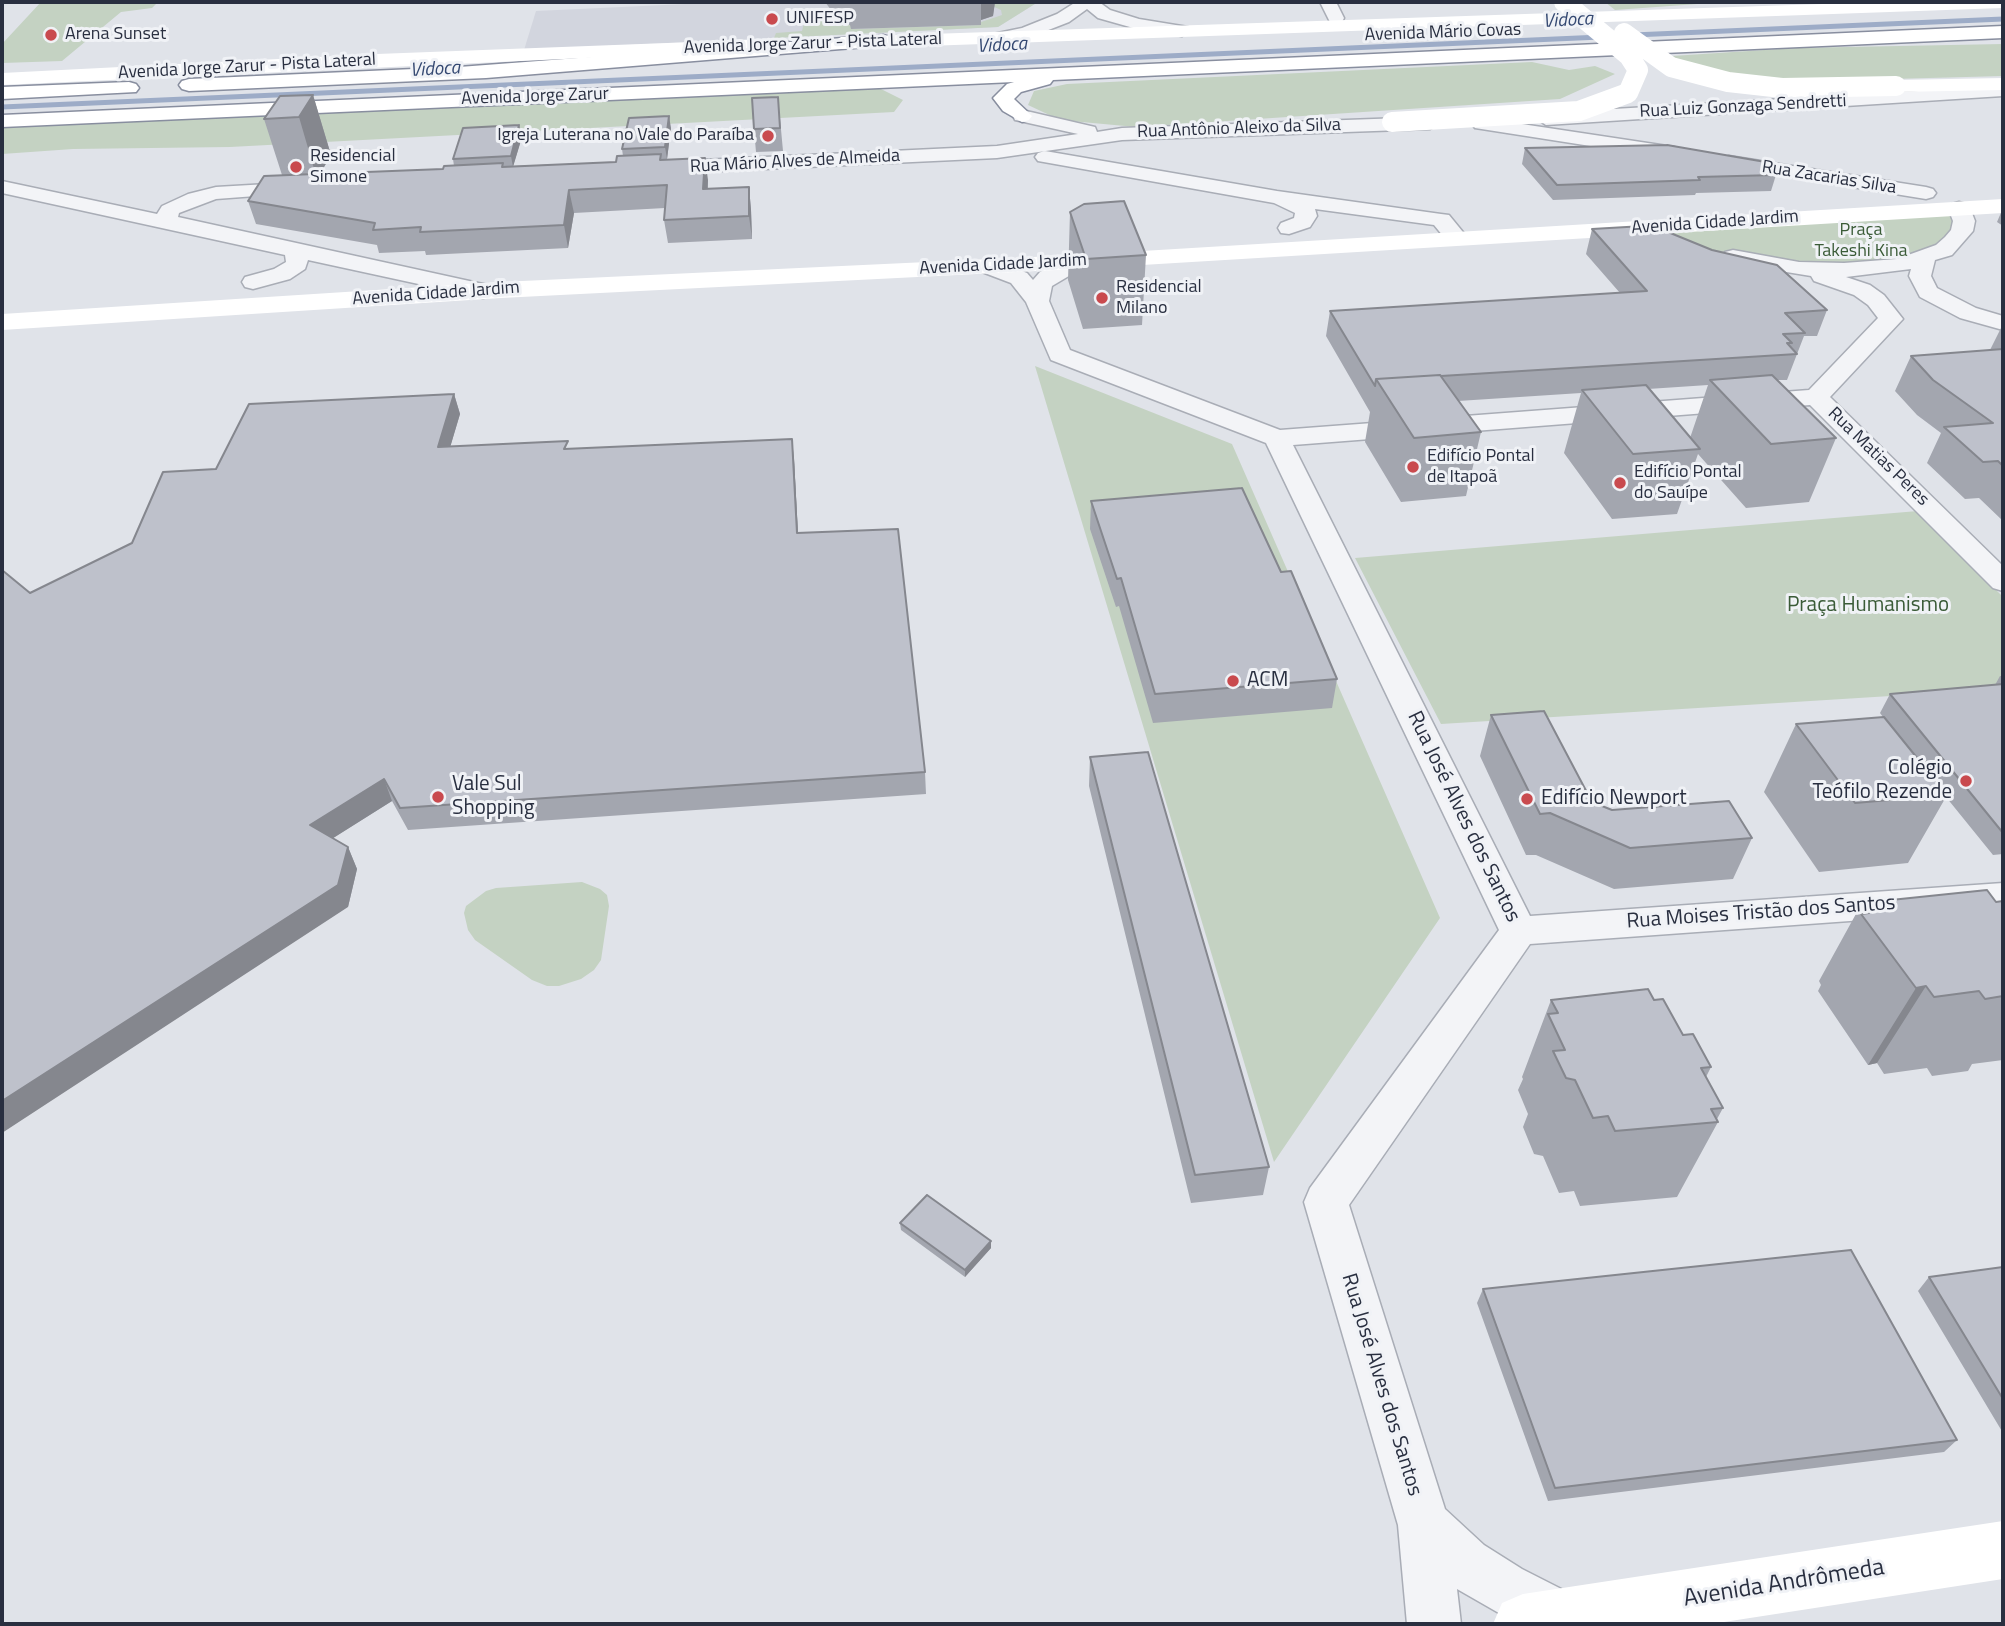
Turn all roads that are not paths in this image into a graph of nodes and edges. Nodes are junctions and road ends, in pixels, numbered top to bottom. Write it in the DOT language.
graph roads {
  1 [pos="1088,2"];
  2 [pos="1328,2"];
  3 [pos="1564,2"];
  4 [pos="1586,2"];
  5 [pos="1746,2"];
  6 [pos="1964,2"];
  7 [pos="2003,3"];
  8 [pos="2003,9"];
  9 [pos="1639,16"];
  10 [pos="1336,18"];
  11 [pos="1182,31"];
  12 [pos="2003,32"];
  13 [pos="1877,38"];
  14 [pos="2003,38"];
  15 [pos="994,39"];
  16 [pos="883,41"];
  17 [pos="1050,50"];
  18 [pos="377,60"];
  19 [pos="1069,74"];
  20 [pos="418,75"];
  21 [pos="2,79"];
  22 [pos="2003,84"];
  23 [pos="62,91"];
  24 [pos="2003,91"];
  25 [pos="2,93"];
  26 [pos="1022,116"];
  27 [pos="2,122"];
  28 [pos="1392,122"];
  29 [pos="1482,124"];
  30 [pos="1122,134"];
  31 [pos="1062,142"];
  32 [pos="997,152"];
  33 [pos="1090,163"];
  34 [pos="639,169"];
  35 [pos="1806,174"];
  36 [pos="2,187"];
  37 [pos="325,187"];
  38 [pos="2003,189"];
  39 [pos="1927,193"];
  40 [pos="1830,196"];
  41 [pos="1278,197"];
  42 [pos="2003,206"];
  43 [pos="1959,208"];
  44 [pos="172,224"];
  45 [pos="1448,228"];
  46 [pos="1289,229"];
  47 [pos="1625,229"];
  48 [pos="295,249"];
  49 [pos="1925,258"];
  50 [pos="1076,262"];
  51 [pos="990,267"];
  52 [pos="1799,269"];
  53 [pos="401,273"];
  54 [pos="253,282"];
  55 [pos="187,286"];
  56 [pos="483,291"];
  57 [pos="1037,301"];
  58 [pos="1968,313"];
  59 [pos="1891,319"];
  60 [pos="2,322"];
  61 [pos="2003,323"];
  62 [pos="1816,397"];
  63 [pos="1277,438"];
  64 [pos="2003,582"];
  65 [pos="2003,896"];
  66 [pos="1519,931"];
  67 [pos="1424,1525"];
  68 [pos="2003,1550"];
  69 [pos="1543,1621"];
  70 [pos="1434,1624"];
  1 -- 11 [label="street"];
  1 -- 15 [label="street"];
  2 -- 10 [label="street"];
  3 -- 28 [label="main road, bridge"];
  4 -- 22 [label="main road, bridge"];
  5 -- 9 [label="main road"];
  6 -- 7 [label="main road"];
  7 -- 9 [label="main road, Avenida Jorge Zarur - Pista Lateral"];
  8 -- 17 [label="main road, Avenida Mário Covas"];
  9 -- 11 [label="main road, Avenida Jorge Zarur - Pista Lateral"];
  11 -- 15 [label="main road, Avenida Jorge Zarur - Pista Lateral"];
  12 -- 13 [label="main road, Avenida Mário Covas"];
  13 -- 14 [label="main road"];
  13 -- 19 [label="main road, Avenida Mário Covas"];
  15 -- 16 [label="main road, Avenida Jorge Zarur - Pista Lateral"];
  16 -- 18 [label="main road, Avenida Jorge Zarur - Pista Lateral"];
  16 -- 20 [label="main road"];
  17 -- 20 [label="main road, Avenida Jorge Zarur"];
  18 -- 21 [label="main road, Avenida Jorge Zarur - Pista Lateral"];
  18 -- 23 [label="main road"];
  19 -- 26 [label="main road"];
  19 -- 27 [label="main road, Avenida Jorge Zarur"];
  20 -- 23 [label="main road, Avenida Jorge Zarur"];
  23 -- 25 [label="main road, Avenida Jorge Zarur"];
  24 -- 29 [label="street, Rua Luiz Gonzaga Sendretti"];
  26 -- 30 [label="street"];
  26 -- 31 [label="street"];
  28 -- 29 [label="street, Rua Antônio Aleixo da Silva"];
  28 -- 30 [label="street, Rua Antônio Aleixo da Silva"];
  29 -- 35 [label="street, Rua Zacarias Silva"];
  30 -- 31 [label="street, Rua Antônio Aleixo da Silva"];
  31 -- 32 [label="street, Rua Antônio Aleixo da Silva"];
  31 -- 33 [label="street"];
  32 -- 33 [label="street"];
  32 -- 34 [label="street, Rua Mário Alves de Almeida"];
  33 -- 41 [label="street"];
  35 -- 39 [label="street, Rua Zacarias Silva"];
  35 -- 40 [label="street"];
  36 -- 44 [label="street"];
  37 -- 44 [label="street"];
  38 -- 39 [label="main road, Avenida Cidade Jardim"];
  39 -- 40 [label="main road, Avenida Cidade Jardim"];
  40 -- 45 [label="main road, Avenida Cidade Jardim"];
  41 -- 45 [label="street"];
  41 -- 46 [label="street"];
  42 -- 43 [label="main road, Avenida Cidade Jardim"];
  43 -- 47 [label="main road, Avenida Cidade Jardim"];
  43 -- 49 [label="street"];
  44 -- 48 [label="street"];
  45 -- 46 [label="main road, Avenida Cidade Jardim"];
  45 -- 47 [label="main road, Avenida Cidade Jardim"];
  45 -- 50 [label="main road, Avenida Cidade Jardim"];
  46 -- 53 [label="main road, Avenida Cidade Jardim"];
  47 -- 52 [label="street"];
  48 -- 53 [label="street"];
  48 -- 54 [label="street, Avenida Cidade Jardim"];
  49 -- 52 [label="street"];
  49 -- 58 [label="street"];
  50 -- 51 [label="main road, Avenida Cidade Jardim"];
  50 -- 57 [label="street"];
  51 -- 56 [label="main road, Avenida Cidade Jardim"];
  51 -- 57 [label="street"];
  52 -- 59 [label="street"];
  53 -- 54 [label="main road, Avenida Cidade Jardim"];
  53 -- 56 [label="street"];
  54 -- 55 [label="main road, Avenida Cidade Jardim"];
  56 -- 60 [label="main road, Avenida Cidade Jardim"];
  57 -- 63 [label="street"];
  58 -- 59 [label="street"];
  58 -- 61 [label="street"];
  59 -- 62 [label="street, Rua Matias Peres"];
  62 -- 63 [label="street"];
  62 -- 64 [label="street, Rua Matias Peres"];
  63 -- 66 [label="street, Rua José Alves dos Santos"];
  65 -- 66 [label="street, Rua Moises Tristão dos Santos"];
  66 -- 67 [label="street, Rua José Alves dos Santos"];
  67 -- 69 [label="street, Rua José Alves dos Santos"];
  67 -- 70 [label="street, Rua José Alves dos Santos"];
  68 -- 69 [label="main road, Avenida Andrômeda"];
}
